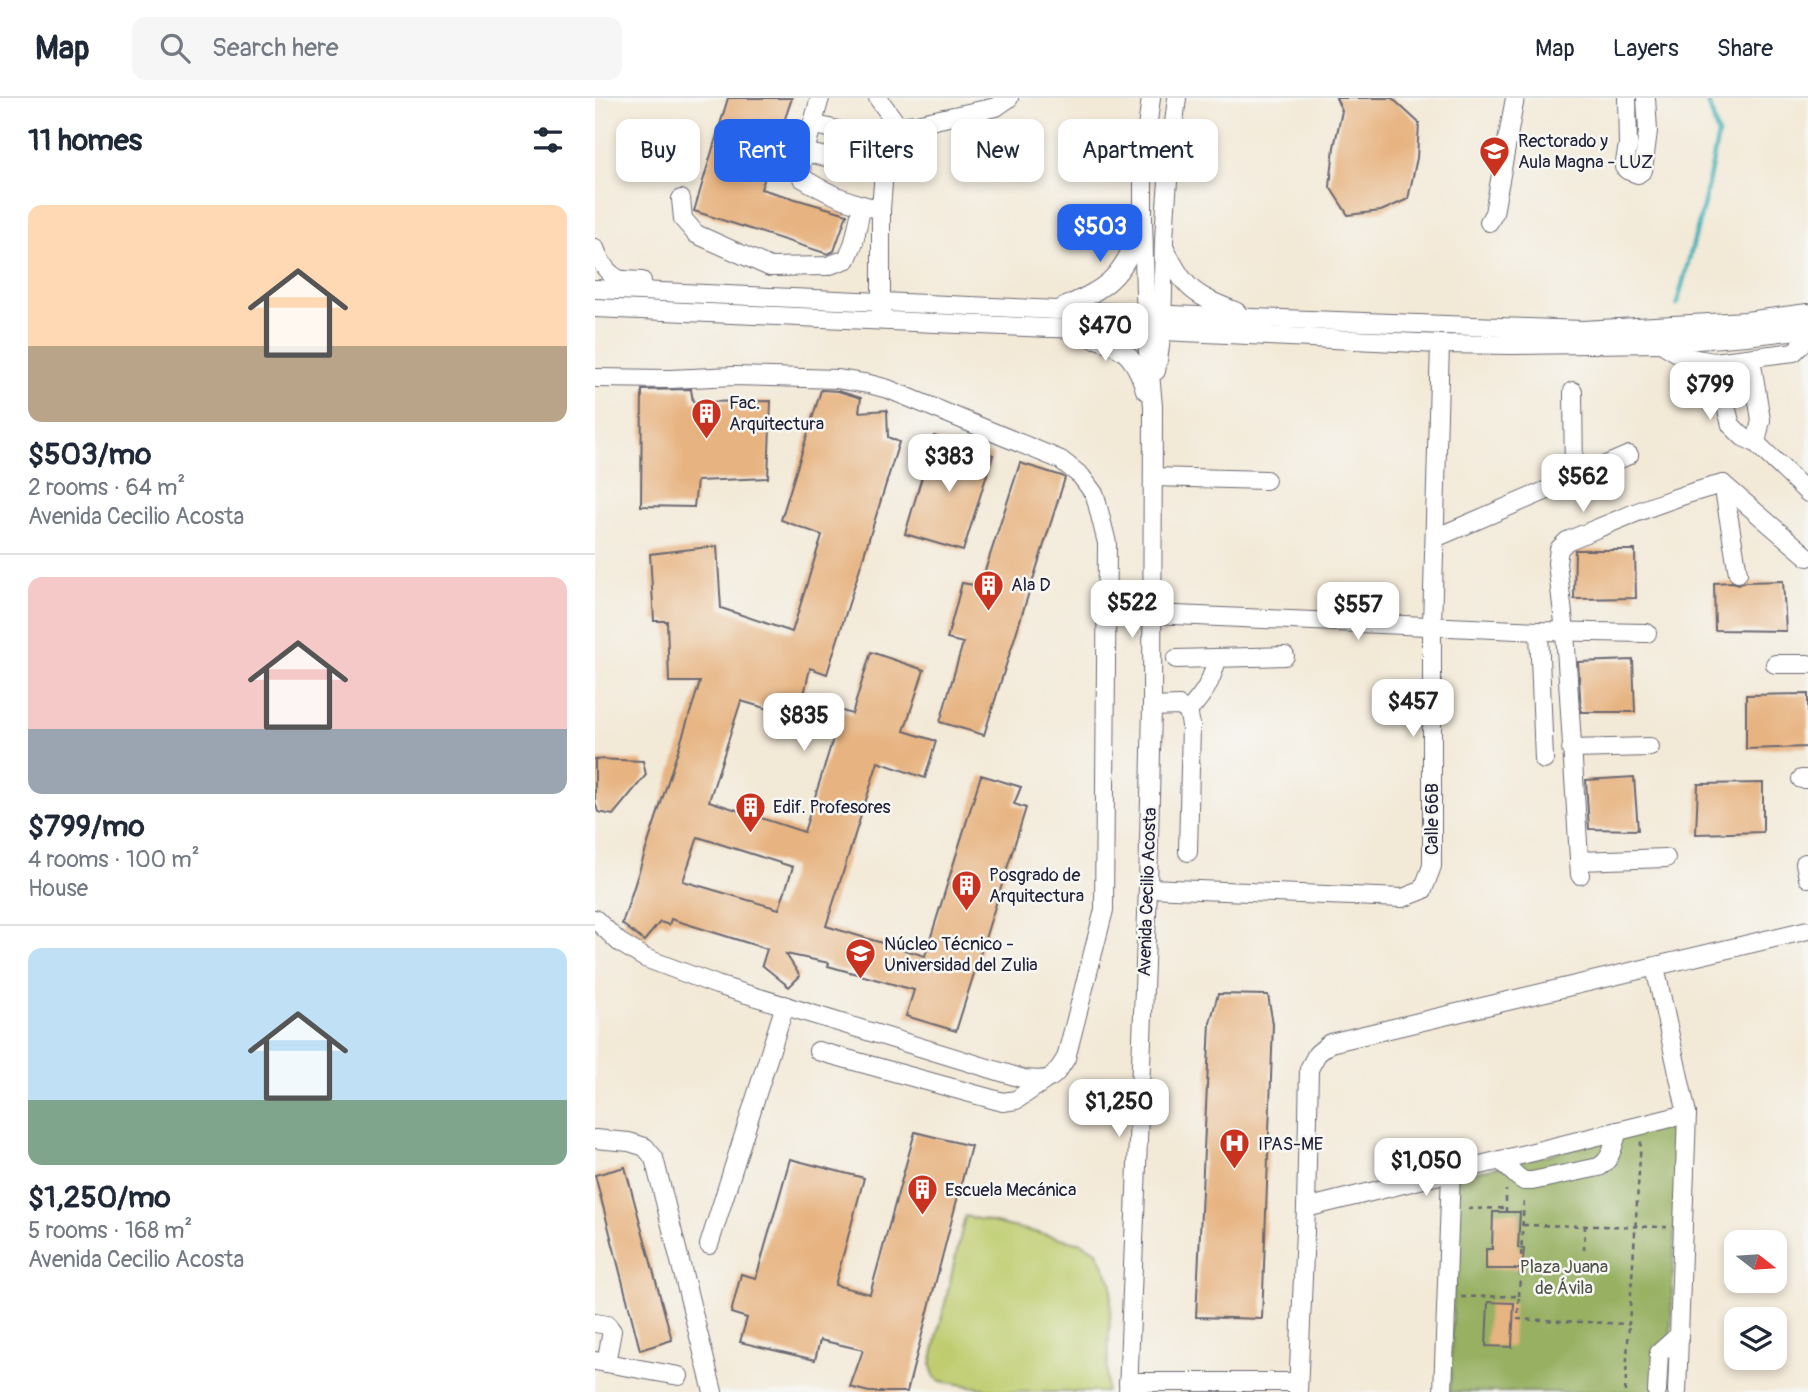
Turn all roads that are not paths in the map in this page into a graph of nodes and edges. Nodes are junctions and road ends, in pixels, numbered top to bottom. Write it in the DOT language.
graph roads {
  1 [pos="820,98"];
  2 [pos="878,98"];
  3 [pos="1009,98"];
  4 [pos="1151,98"];
  5 [pos="1177,98"];
  6 [pos="1514,98"];
  7 [pos="1627,98"];
  8 [pos="1646,98"];
  9 [pos="888,119"];
  10 [pos="937,120"];
  11 [pos="812,124"];
  12 [pos="824,126"];
  13 [pos="810,132"];
  14 [pos="808,182"];
  15 [pos="883,182"];
  16 [pos="681,199"];
  17 [pos="862,205"];
  18 [pos="881,209"];
  19 [pos="1143,220"];
  20 [pos="1489,222"];
  21 [pos="1164,244"];
  22 [pos="595,248"];
  23 [pos="595,289"];
  24 [pos="714,294"];
  25 [pos="882,302"];
  26 [pos="595,308"];
  27 [pos="1060,309"];
  28 [pos="1808,313"];
  29 [pos="1251,317"];
  30 [pos="881,321"];
  31 [pos="1154,322"];
  32 [pos="1051,328"];
  33 [pos="1808,332"];
  34 [pos="1661,343"];
  35 [pos="1440,344"];
  36 [pos="1751,358"];
  37 [pos="1714,362"];
  38 [pos="595,379"];
  39 [pos="1573,391"];
  40 [pos="1152,399"];
  41 [pos="1756,443"];
  42 [pos="1629,455"];
  43 [pos="1153,477"];
  44 [pos="1574,479"];
  45 [pos="1266,480"];
  46 [pos="1723,484"];
  47 [pos="1808,493"];
  48 [pos="1435,538"];
  49 [pos="1808,557"];
  50 [pos="1738,573"];
  51 [pos="1151,614"];
  52 [pos="1432,625"];
  53 [pos="1539,631"];
  54 [pos="1565,631"];
  55 [pos="1647,633"];
  56 [pos="1285,656"];
  57 [pos="1176,659"];
  58 [pos="1217,659"];
  59 [pos="1775,664"];
  60 [pos="1808,664"];
  61 [pos="1152,707"];
  62 [pos="1188,711"];
  63 [pos="1650,747"];
  64 [pos="1571,749"];
  65 [pos="1544,760"];
  66 [pos="1188,852"];
  67 [pos="1666,858"];
  68 [pos="1148,888"];
  69 [pos="595,919"];
  70 [pos="1808,930"];
  71 [pos="1655,967"];
  72 [pos="785,1006"];
  73 [pos="818,1051"];
  74 [pos="1044,1081"];
  75 [pos="1687,1114"];
  76 [pos="1618,1131"];
  77 [pos="595,1139"];
  78 [pos="1500,1160"];
  79 [pos="1451,1172"];
  80 [pos="1306,1208"];
  81 [pos="709,1245"];
  82 [pos="595,1323"];
  83 [pos="1679,1335"];
  84 [pos="600,1362"];
  85 [pos="679,1376"];
  86 [pos="1128,1387"];
  87 [pos="1298,1387"];
  88 [pos="713,1392"];
  89 [pos="1443,1392"];
  90 [pos="1657,1392"];
  91 [pos="1677,1392"];
  1 -- 11 [label="street"];
  2 -- 9 [label="street"];
  3 -- 10 [label="street"];
  4 -- 19 [label="street, Avenida Cecilio Acosta"];
  5 -- 21 [label="street, Avenida Cecilio Acosta"];
  6 -- 20 [label="street"];
  7 -- 8 [label="street"];
  11 -- 12 [label="street"];
  11 -- 13 [label="street"];
  14 -- 17 [label="street"];
  15 -- 18 [label="street"];
  16 -- 17 [label="street"];
  17 -- 18 [label="street"];
  18 -- 25 [label="street"];
  19 -- 27 [label="street"];
  19 -- 31 [label="street, Avenida Cecilio Acosta"];
  21 -- 29 [label="street"];
  21 -- 31 [label="street, Avenida Cecilio Acosta"];
  22 -- 24 [label="street"];
  23 -- 24 [label="street"];
  24 -- 25 [label="street"];
  25 -- 27 [label="street"];
  25 -- 30 [label="street"];
  26 -- 30 [label="street"];
  27 -- 31 [label="street"];
  28 -- 29 [label="street"];
  29 -- 31 [label="street"];
  30 -- 32 [label="street"];
  31 -- 32 [label="street"];
  31 -- 35 [label="street"];
  31 -- 40 [label="street, Avenida Cecilio Acosta"];
  32 -- 40 [label="street"];
  33 -- 34 [label="street"];
  33 -- 36 [label="street"];
  34 -- 35 [label="street"];
  34 -- 37 [label="street"];
  35 -- 48 [label="street, Calle 66B"];
  36 -- 37 [label="street"];
  36 -- 41 [label="street"];
  37 -- 41 [label="street"];
  38 -- 74 [label="street"];
  39 -- 44 [label="street"];
  40 -- 43 [label="street, Avenida Cecilio Acosta"];
  41 -- 47 [label="street"];
  42 -- 44 [label="street"];
  43 -- 45 [label="street"];
  43 -- 51 [label="street, Avenida Cecilio Acosta"];
  44 -- 48 [label="street"];
  46 -- 49 [label="street"];
  46 -- 50 [label="street"];
  46 -- 54 [label="street"];
  48 -- 52 [label="street, Calle 66B"];
  51 -- 52 [label="street"];
  51 -- 61 [label="street, Avenida Cecilio Acosta"];
  52 -- 53 [label="street"];
  52 -- 68 [label="street, Calle 66B"];
  53 -- 54 [label="street"];
  53 -- 65 [label="street"];
  54 -- 55 [label="street"];
  54 -- 64 [label="street"];
  56 -- 58 [label="street"];
  57 -- 58 [label="street"];
  58 -- 62 [label="street"];
  59 -- 60 [label="street"];
  61 -- 62 [label="street"];
  61 -- 68 [label="street, Avenida Cecilio Acosta"];
  62 -- 66 [label="street"];
  63 -- 64 [label="street"];
  64 -- 67 [label="street"];
  68 -- 86 [label="street, Avenida Cecilio Acosta"];
  69 -- 72 [label="street"];
  70 -- 71 [label="street"];
  71 -- 75 [label="street"];
  71 -- 80 [label="street"];
  72 -- 74 [label="street"];
  72 -- 81 [label="street"];
  73 -- 74 [label="street"];
  75 -- 76 [label="street"];
  75 -- 83 [label="street"];
  76 -- 78 [label="street"];
  76 -- 78 [label="street"];
  77 -- 88 [label="street"];
  78 -- 79 [label="street"];
  79 -- 80 [label="street"];
  79 -- 89 [label="street"];
  80 -- 87 [label="street"];
  82 -- 84 [label="street"];
  83 -- 90 [label="street"];
  83 -- 91 [label="street"];
  84 -- 85 [label="street"];
  86 -- 87 [label="street"];
}
